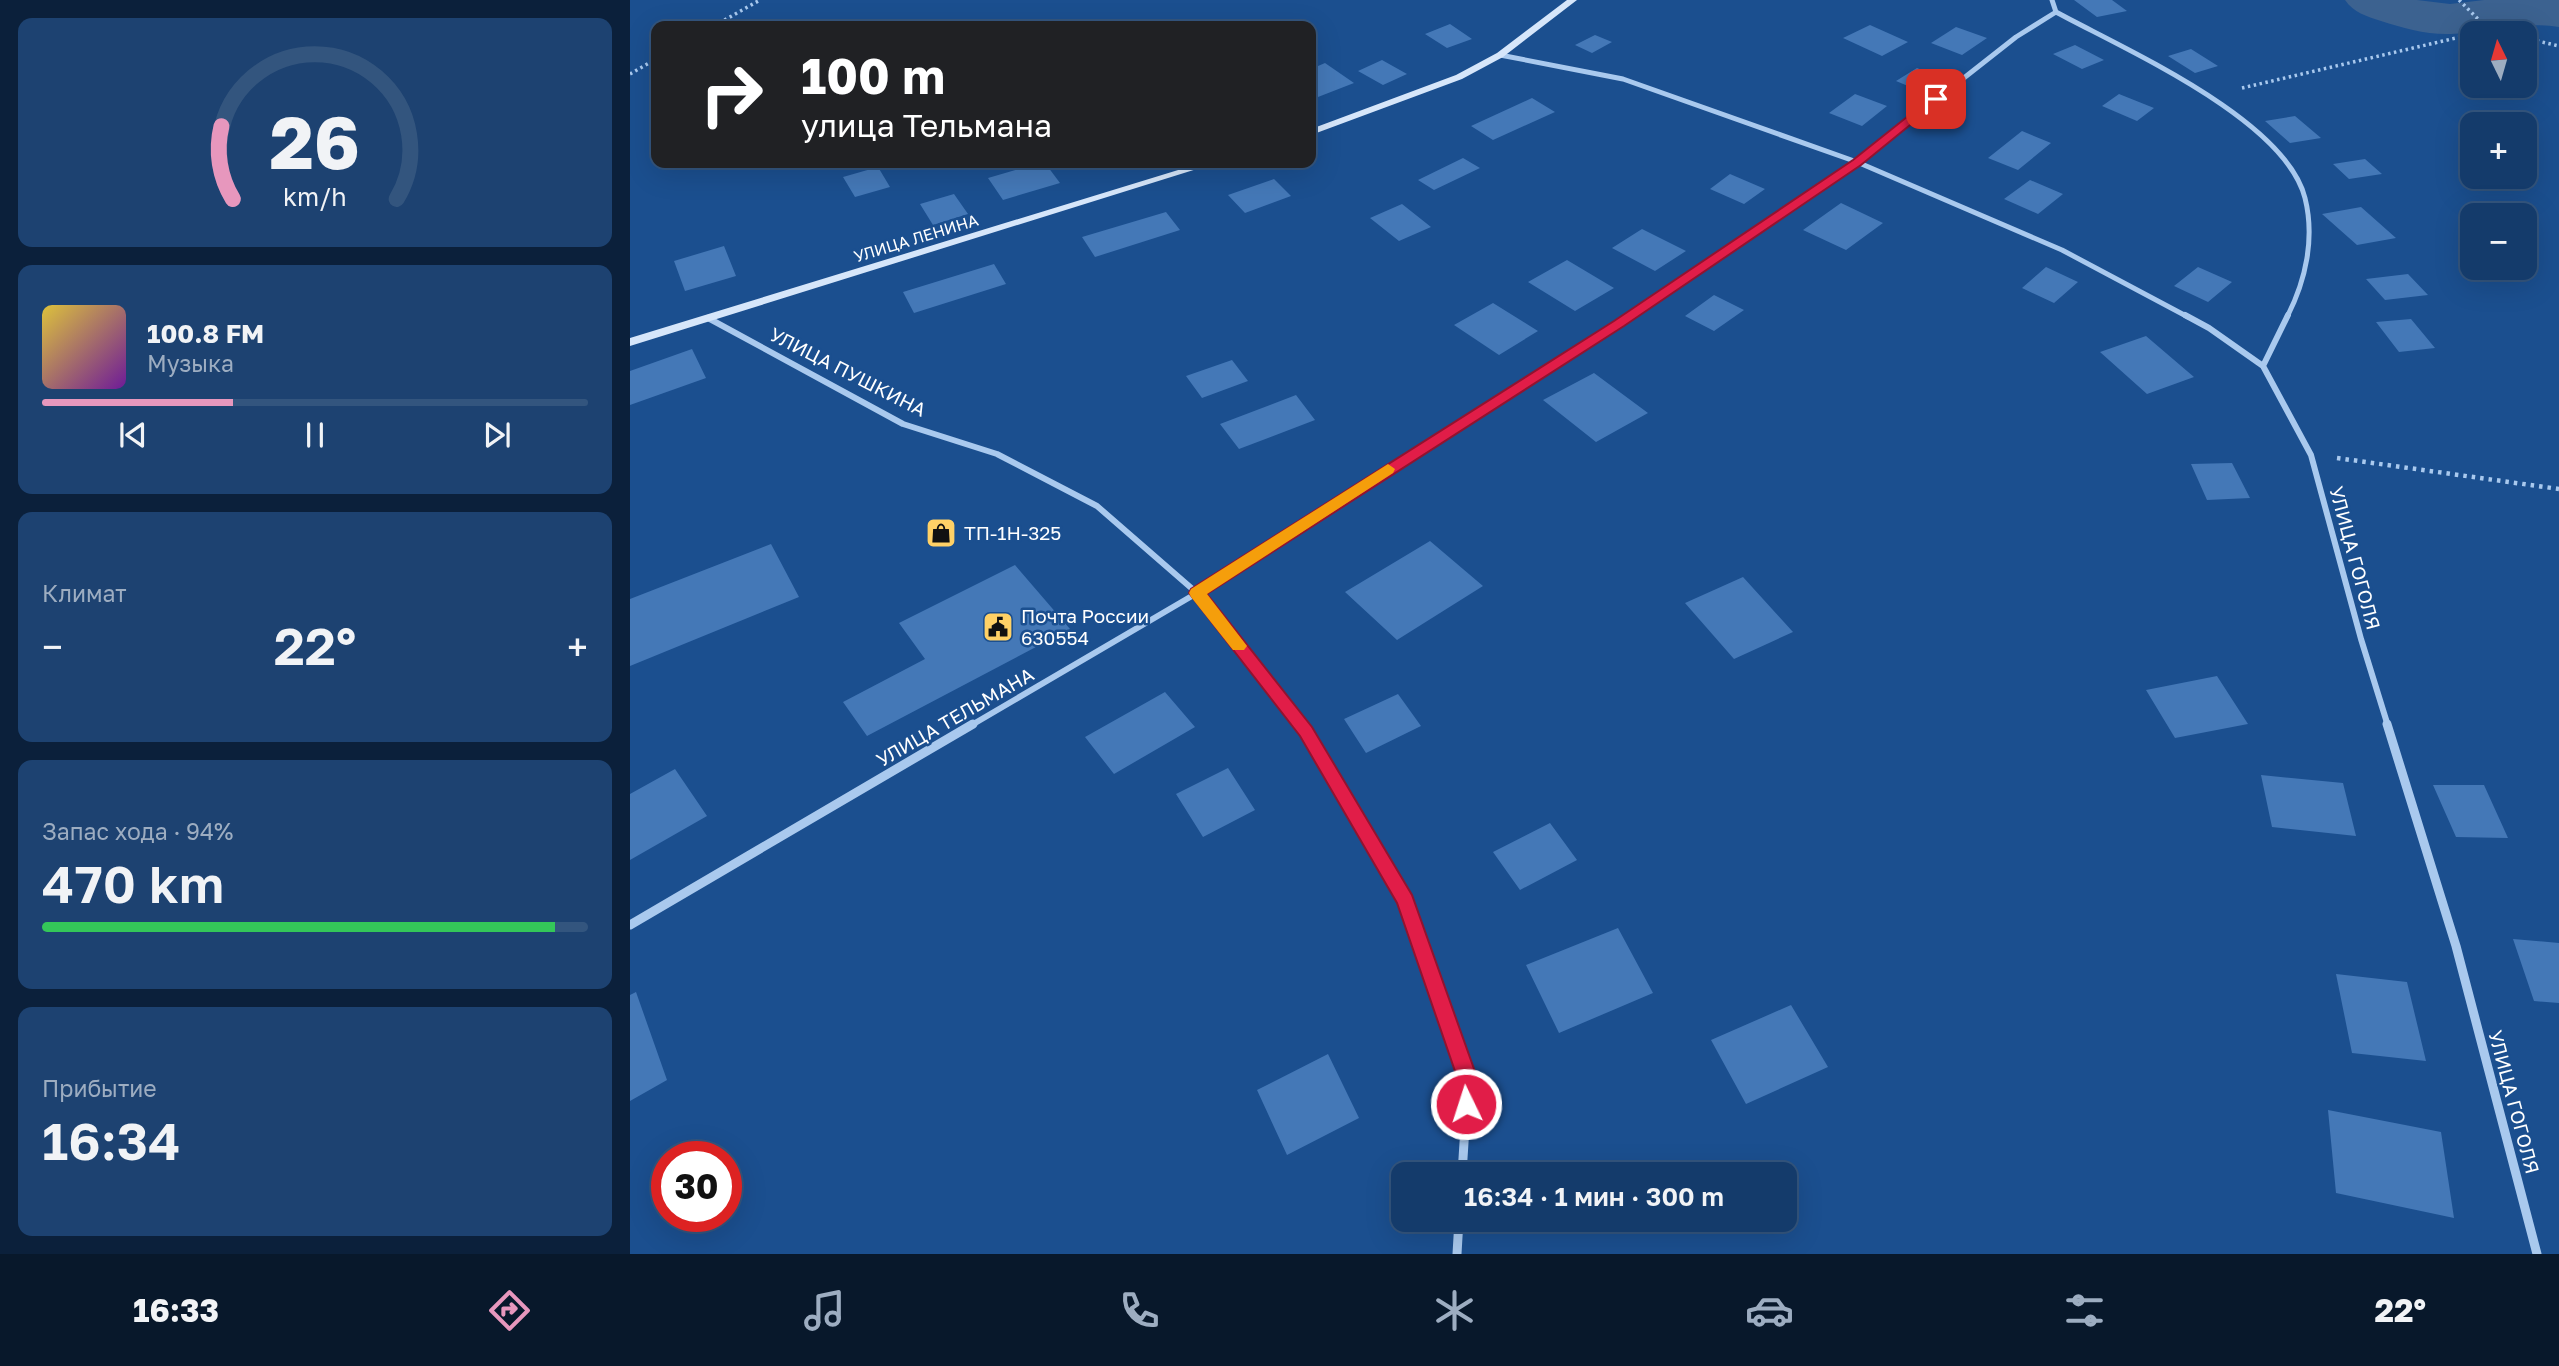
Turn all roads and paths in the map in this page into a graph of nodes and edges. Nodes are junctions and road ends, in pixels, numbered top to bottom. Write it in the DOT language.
graph roads {
  1 [pos="760,0"];
  2 [pos="1573,0"];
  3 [pos="2052,0"];
  4 [pos="2459,0"];
  5 [pos="2056,12"];
  6 [pos="723,21"];
  7 [pos="2480,21"];
  8 [pos="2460,36"];
  9 [pos="2538,41"];
  10 [pos="2559,46"];
  11 [pos="1500,55"];
  12 [pos="651,62"];
  13 [pos="630,74"];
  14 [pos="2211,96"];
  15 [pos="1316,130"];
  16 [pos="1857,162"];
  17 [pos="1195,168"];
  18 [pos="708,318"];
  19 [pos="630,342"];
  20 [pos="2263,366"];
  21 [pos="2312,455"];
  22 [pos="2559,489"];
  23 [pos="1197,593"];
  24 [pos="630,925"];
  25 [pos="1463,1162"];
  26 [pos="1458,1232"];
  27 [pos="1457,1254"];
  28 [pos="2537,1254"];
  1 -- 6 [label="path"];
  2 -- 11 [label="main road"];
  3 -- 5 [label="street"];
  4 -- 7 [label="path"];
  5 -- 14 [label="street"];
  5 -- 16 [label="street, УЛИЦА ТЕЛЬМАНА"];
  8 -- 14 [label="path"];
  9 -- 10 [label="path"];
  11 -- 15 [label="main road"];
  11 -- 16 [label="street"];
  12 -- 13 [label="path"];
  14 -- 20 [label="street"];
  16 -- 20 [label="street"];
  16 -- 23 [label="street, УЛИЦА ТЕЛЬМАНА"];
  17 -- 18 [label="main road, УЛИЦА ЛЕНИНА"];
  18 -- 19 [label="main road, УЛИЦА ЛЕНИНА"];
  18 -- 23 [label="street, УЛИЦА ПУШКИНА"];
  20 -- 21 [label="street, УЛИЦА ГОГОЛЯ"];
  21 -- 22 [label="path"];
  21 -- 28 [label="street, УЛИЦА ГОГОЛЯ"];
  23 -- 24 [label="street, УЛИЦА ТЕЛЬМАНА"];
  23 -- 25 [label="street, УЛИЦА ПУШКИНА"];
  26 -- 27 [label="street"];
}
